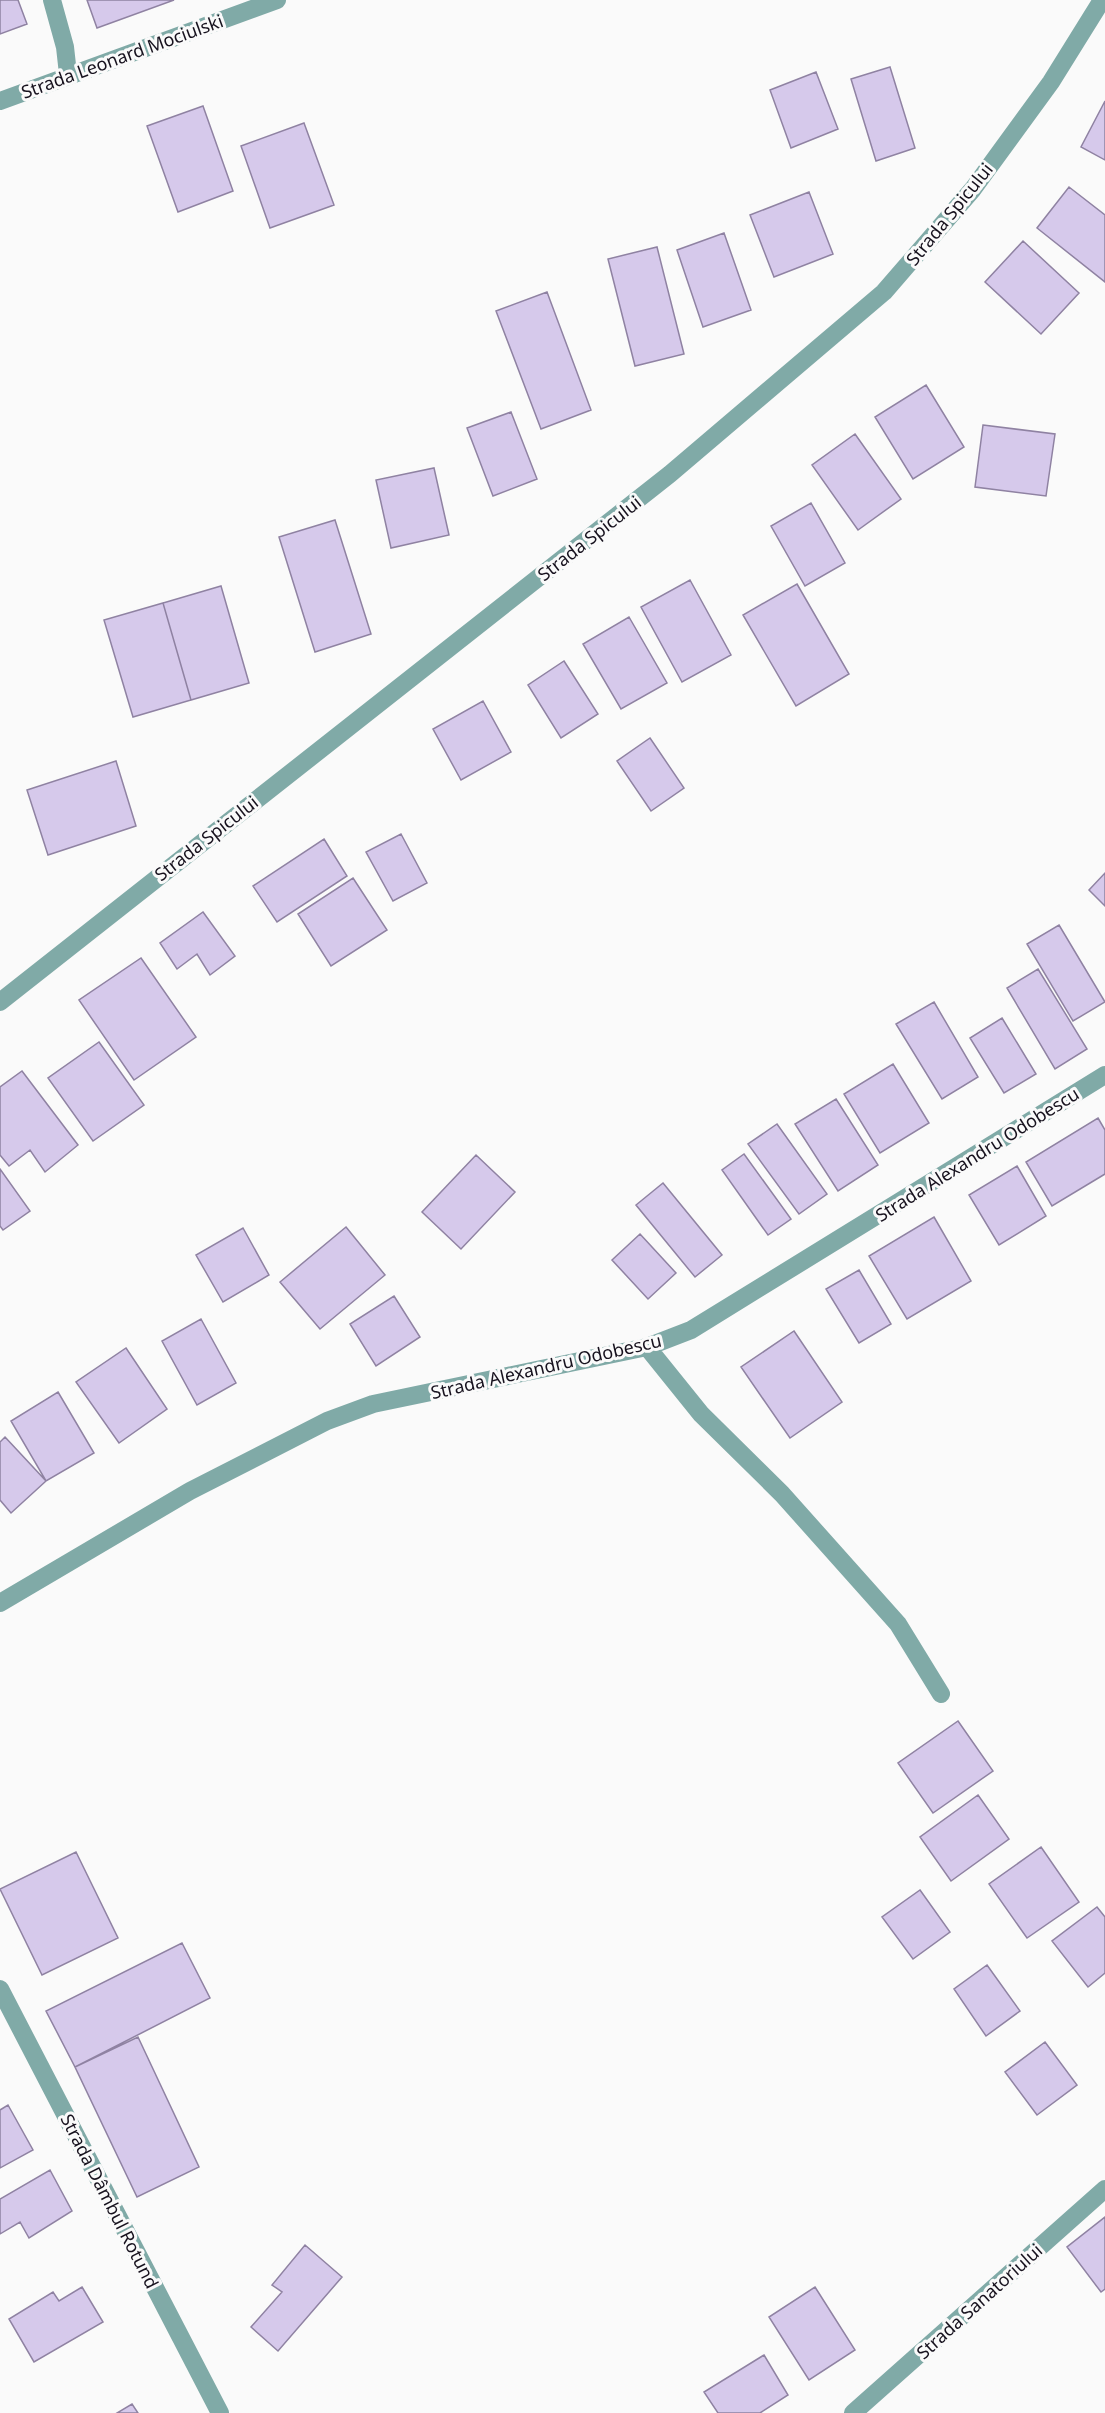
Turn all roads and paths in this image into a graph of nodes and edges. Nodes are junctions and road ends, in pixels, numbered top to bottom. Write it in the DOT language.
graph roads {
  1 [pos="52,0"];
  2 [pos="278,0"];
  3 [pos="1102,0"];
  4 [pos="68,74"];
  5 [pos="0,101"];
  6 [pos="0,1002"];
  7 [pos="1105,1075"];
  8 [pos="647,1347"];
  9 [pos="0,1603"];
  10 [pos="941,1694"];
  11 [pos="0,1989"];
  12 [pos="1105,2189"];
  13 [pos="220,2413"];
  14 [pos="853,2413"];
  1 -- 4 [label="street"];
  2 -- 4 [label="street, Strada Leonard Mociulski"];
  3 -- 6 [label="street, Strada Spicului"];
  4 -- 5 [label="street, Strada Leonard Mociulski"];
  7 -- 8 [label="street, Strada Alexandru Odobescu"];
  8 -- 9 [label="street, Strada Alexandru Odobescu"];
  8 -- 10 [label="street"];
  11 -- 13 [label="street, Strada Dâmbul Rotund"];
  12 -- 14 [label="street, Strada Sanatoriului"];
}
